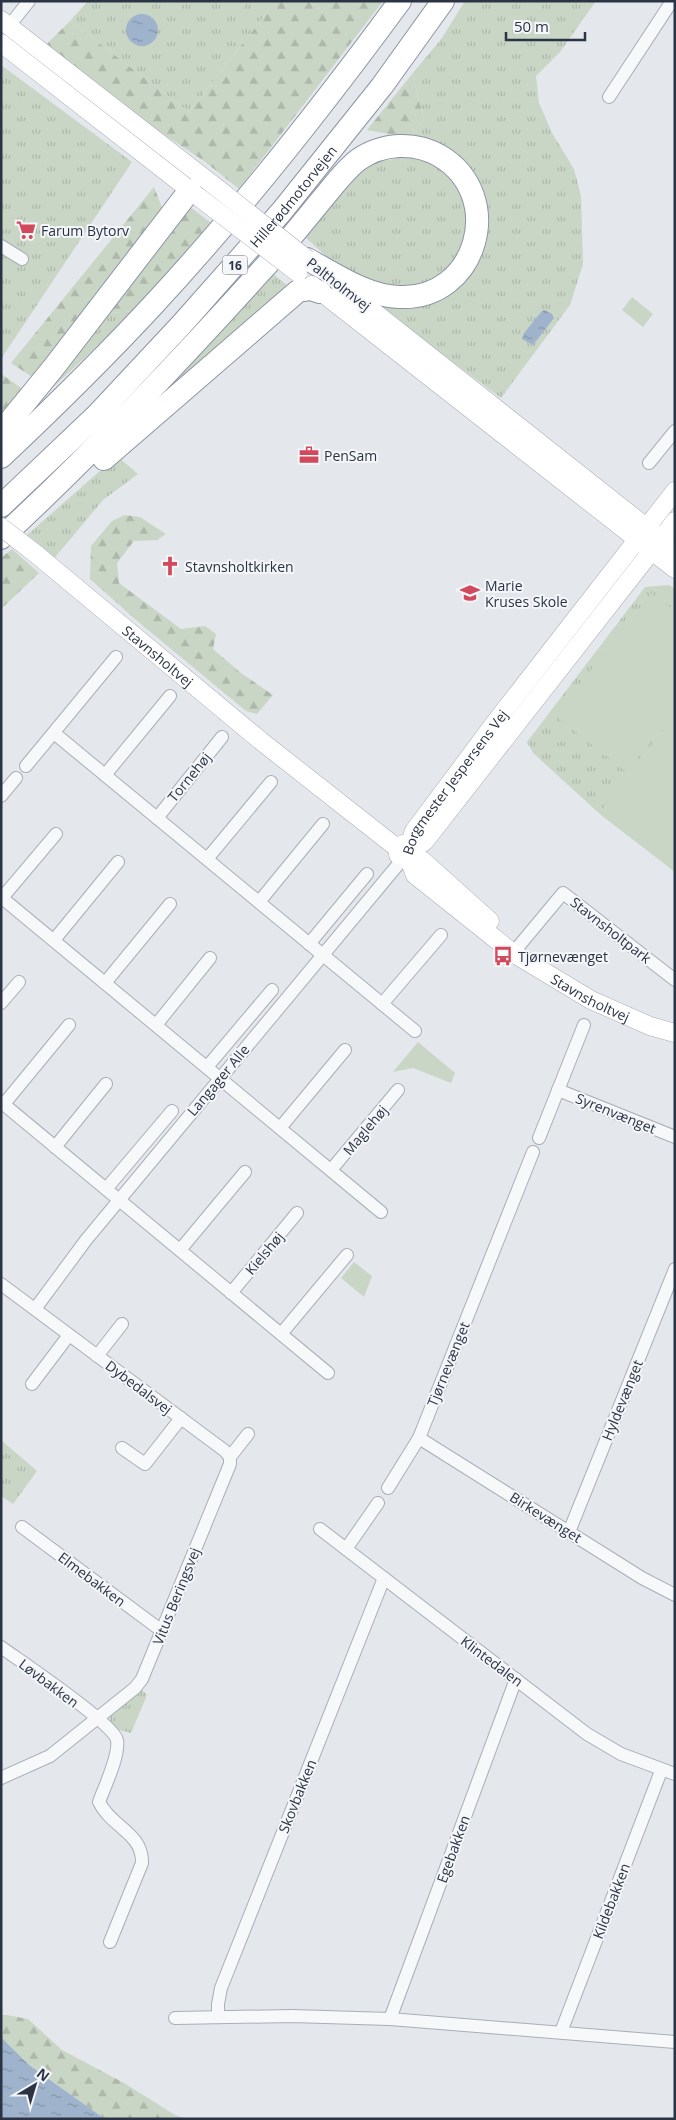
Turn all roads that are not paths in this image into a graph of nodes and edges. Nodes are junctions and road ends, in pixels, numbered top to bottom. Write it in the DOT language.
graph roads {
  1 [pos="29,1"];
  2 [pos="400,1"];
  3 [pos="442,1"];
  4 [pos="672,1"];
  5 [pos="670,16"];
  6 [pos="5,23"];
  7 [pos="1,43"];
  8 [pos="609,97"];
  9 [pos="201,187"];
  10 [pos="1,246"];
  11 [pos="22,259"];
  12 [pos="302,266"];
  13 [pos="320,292"];
  14 [pos="449,381"];
  15 [pos="675,431"];
  16 [pos="1,432"];
  17 [pos="1,457"];
  18 [pos="649,463"];
  19 [pos="675,491"];
  20 [pos="1,506"];
  21 [pos="675,522"];
  22 [pos="1,527"];
  23 [pos="642,533"];
  24 [pos="1,538"];
  25 [pos="663,547"];
  26 [pos="1,548"];
  27 [pos="675,569"];
  28 [pos="116,657"];
  29 [pos="170,696"];
  30 [pos="54,733"];
  31 [pos="222,737"];
  32 [pos="492,742"];
  33 [pos="26,766"];
  34 [pos="104,775"];
  35 [pos="16,778"];
  36 [pos="271,782"];
  37 [pos="315,783"];
  38 [pos="1,796"];
  39 [pos="157,818"];
  40 [pos="323,824"];
  41 [pos="56,834"];
  42 [pos="406,855"];
  43 [pos="207,859"];
  44 [pos="118,862"];
  45 [pos="367,874"];
  46 [pos="2,897"];
  47 [pos="259,902"];
  48 [pos="170,904"];
  49 [pos="441,935"];
  50 [pos="54,940"];
  51 [pos="310,944"];
  52 [pos="517,949"];
  53 [pos="323,955"];
  54 [pos="210,958"];
  55 [pos="675,980"];
  56 [pos="18,982"];
  57 [pos="105,982"];
  58 [pos="272,990"];
  59 [pos="1,1003"];
  60 [pos="382,1004"];
  61 [pos="69,1025"];
  62 [pos="156,1025"];
  63 [pos="584,1025"];
  64 [pos="415,1031"];
  65 [pos="672,1032"];
  66 [pos="345,1050"];
  67 [pos="207,1067"];
  68 [pos="220,1078"];
  69 [pos="106,1084"];
  70 [pos="398,1090"];
  71 [pos="558,1090"];
  72 [pos="3,1103"];
  73 [pos="172,1111"];
  74 [pos="280,1128"];
  75 [pos="675,1137"];
  76 [pos="539,1138"];
  77 [pos="55,1147"];
  78 [pos="533,1152"];
  79 [pos="331,1170"];
  80 [pos="245,1172"];
  81 [pos="106,1189"];
  82 [pos="119,1200"];
  83 [pos="381,1212"];
  84 [pos="297,1213"];
  85 [pos="180,1250"];
  86 [pos="347,1255"];
  87 [pos="675,1269"];
  88 [pos="1,1284"];
  89 [pos="231,1292"];
  90 [pos="35,1309"];
  91 [pos="122,1324"];
  92 [pos="281,1334"];
  93 [pos="69,1335"];
  94 [pos="97,1356"];
  95 [pos="328,1373"];
  96 [pos="32,1384"];
  97 [pos="181,1418"];
  98 [pos="248,1434"];
  99 [pos="419,1438"];
  100 [pos="122,1448"];
  101 [pos="230,1457"];
  102 [pos="388,1488"];
  103 [pos="378,1503"];
  104 [pos="22,1527"];
  105 [pos="320,1529"];
  106 [pos="569,1532"];
  107 [pos="346,1549"];
  108 [pos="384,1578"];
  109 [pos="675,1595"];
  110 [pos="162,1631"];
  111 [pos="1,1647"];
  112 [pos="516,1679"];
  113 [pos="98,1718"];
  114 [pos="661,1770"];
  115 [pos="675,1774"];
  116 [pos="1,1778"];
  117 [pos="110,1942"];
  118 [pos="218,2016"];
  119 [pos="175,2018"];
  120 [pos="390,2019"];
  121 [pos="561,2032"];
  122 [pos="675,2042"];
  1 -- 6 [label="street"];
  2 -- 17 [label="highway, 16"];
  3 -- 20 [label="highway, Hillerødmotorvejen / 16"];
  4 -- 5 [label="street"];
  5 -- 8 [label="street"];
  6 -- 9 [label="street, Paltholmvej"];
  7 -- 9 [label="street, Paltholmvej"];
  9 -- 12 [label="street, Paltholmvej, bridge"];
  9 -- 16 [label="highway"];
  10 -- 11 [label="street"];
  12 -- 13 [label="street, Paltholmvej"];
  12 -- 14 [label="street, Paltholmvej"];
  12 -- 24 [label="highway"];
  13 -- 14 [label="street, Paltholmvej"];
  13 -- 26 [label="highway"];
  14 -- 23 [label="street, Paltholmvej"];
  15 -- 18 [label="street"];
  19 -- 23 [label="street, Borgmester Jespersens Vej"];
  21 -- 25 [label="street, Borgmester Jespersens Vej"];
  22 -- 37 [label="street, Stavnsholtvej, bridge"];
  23 -- 25 [label="street, Paltholmvej"];
  23 -- 32 [label="street, Borgmester Jespersens Vej"];
  25 -- 27 [label="street, Paltholmvej"];
  25 -- 32 [label="street, Borgmester Jespersens Vej"];
  28 -- 30 [label="street"];
  29 -- 34 [label="street"];
  30 -- 33 [label="street"];
  30 -- 34 [label="street"];
  31 -- 39 [label="street, Tornehøj"];
  32 -- 42 [label="street, Borgmester Jespersens Vej"];
  34 -- 39 [label="street"];
  35 -- 38 [label="street"];
  36 -- 43 [label="street"];
  37 -- 42 [label="street, Stavnsholtvej"];
  37 -- 42 [label="street, Stavnsholtvej"];
  39 -- 43 [label="street"];
  40 -- 47 [label="street"];
  41 -- 46 [label="street"];
  42 -- 52 [label="street, Stavnsholtvej"];
  42 -- 53 [label="street, Langager Alle"];
  43 -- 47 [label="street"];
  44 -- 50 [label="street"];
  45 -- 51 [label="street"];
  46 -- 50 [label="street"];
  47 -- 51 [label="street"];
  48 -- 57 [label="street"];
  49 -- 60 [label="street"];
  50 -- 57 [label="street"];
  51 -- 53 [label="street"];
  52 -- 55 [label="street, Stavnsholtpark"];
  52 -- 65 [label="street, Stavnsholtvej"];
  53 -- 60 [label="street"];
  53 -- 68 [label="street, Langager Alle"];
  54 -- 62 [label="street"];
  56 -- 59 [label="street"];
  57 -- 62 [label="street"];
  58 -- 67 [label="street"];
  60 -- 64 [label="street"];
  61 -- 72 [label="street"];
  62 -- 67 [label="street"];
  63 -- 71 [label="street"];
  66 -- 74 [label="street"];
  67 -- 68 [label="street"];
  68 -- 74 [label="street"];
  68 -- 82 [label="street, Langager Alle"];
  69 -- 77 [label="street"];
  70 -- 79 [label="street, Maglehøj"];
  71 -- 75 [label="street, Syrenvænget"];
  71 -- 76 [label="street"];
  72 -- 77 [label="street"];
  73 -- 81 [label="street"];
  74 -- 79 [label="street"];
  77 -- 81 [label="street"];
  78 -- 99 [label="street, Tjørnevænget"];
  79 -- 83 [label="street"];
  80 -- 85 [label="street"];
  81 -- 82 [label="street"];
  82 -- 85 [label="street"];
  82 -- 90 [label="street, Langager Alle"];
  84 -- 89 [label="street, Kielshøj"];
  85 -- 89 [label="street"];
  86 -- 92 [label="street"];
  87 -- 106 [label="street, Hyldevænget"];
  88 -- 90 [label="street, Dybedalsvej"];
  89 -- 92 [label="street"];
  90 -- 93 [label="street, Dybedalsvej"];
  91 -- 94 [label="street, Dybedalsvej"];
  92 -- 95 [label="street"];
  93 -- 94 [label="street, Dybedalsvej"];
  93 -- 96 [label="street"];
  94 -- 97 [label="street, Dybedalsvej"];
  97 -- 100 [label="street, Dybedalsvej"];
  97 -- 101 [label="street, Dybedalsvej"];
  98 -- 101 [label="street"];
  99 -- 102 [label="street, Tjørnevænget"];
  99 -- 106 [label="street, Birkevænget"];
  101 -- 110 [label="street, Vitus Beringsvej"];
  103 -- 107 [label="street"];
  104 -- 110 [label="street, Elmebakken"];
  105 -- 107 [label="street, Klintedalen"];
  106 -- 109 [label="street, Birkevænget"];
  107 -- 108 [label="street, Klintedalen"];
  108 -- 112 [label="street, Klintedalen"];
  108 -- 118 [label="street, Skovbakken"];
  110 -- 113 [label="street, Vitus Beringsvej"];
  111 -- 113 [label="street, Løvbakken"];
  112 -- 114 [label="street, Klintedalen"];
  112 -- 120 [label="street, Egebakken"];
  113 -- 116 [label="street, Vitus Beringsvej"];
  113 -- 117 [label="street, Løvbakken"];
  114 -- 115 [label="street, Klintedalen"];
  114 -- 121 [label="street, Kildebakken"];
  118 -- 119 [label="street"];
  118 -- 120 [label="street"];
  120 -- 121 [label="street"];
  121 -- 122 [label="street"];
}
